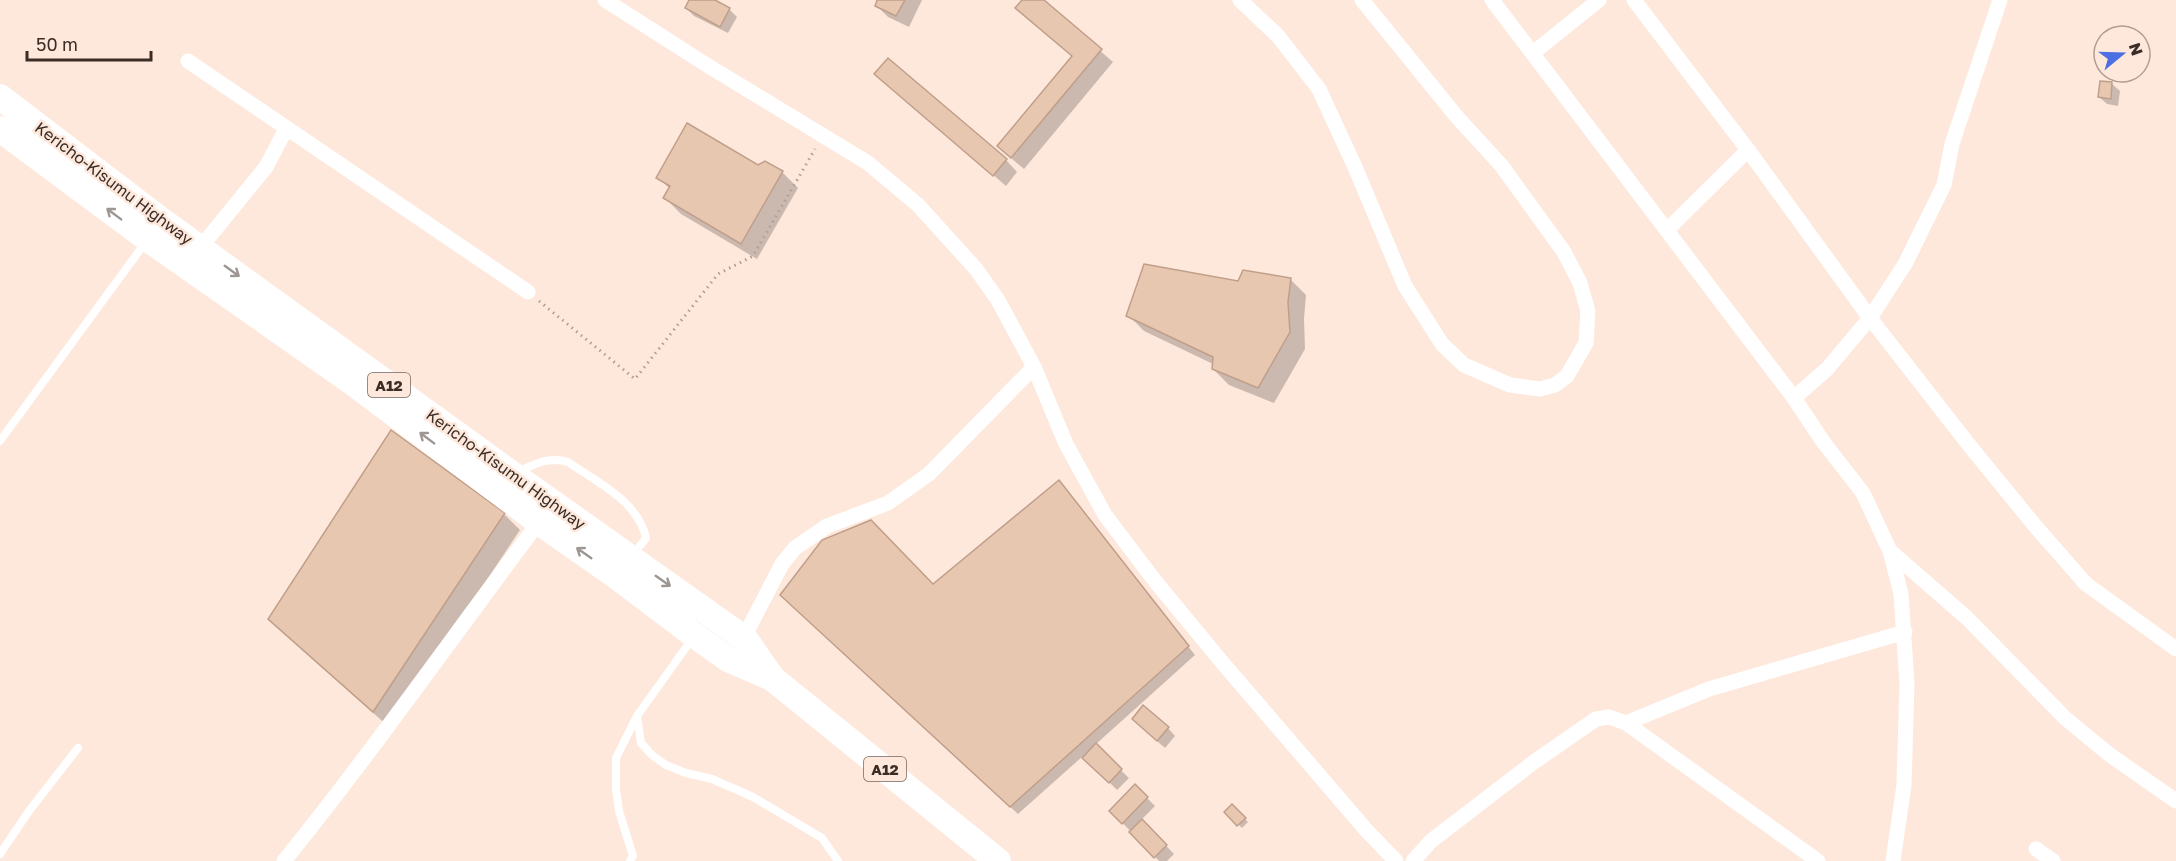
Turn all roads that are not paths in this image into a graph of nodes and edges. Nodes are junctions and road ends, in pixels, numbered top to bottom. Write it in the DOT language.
graph roads {
  1 [pos="605,0"];
  2 [pos="1240,0"];
  3 [pos="1362,0"];
  4 [pos="1492,0"];
  5 [pos="1599,0"];
  6 [pos="1634,0"];
  7 [pos="2000,0"];
  8 [pos="626,6"];
  9 [pos="1533,53"];
  10 [pos="188,61"];
  11 [pos="0,97"];
  12 [pos="0,129"];
  13 [pos="286,129"];
  14 [pos="1748,150"];
  15 [pos="155,229"];
  16 [pos="1667,230"];
  17 [pos="200,248"];
  18 [pos="528,292"];
  19 [pos="1870,318"];
  20 [pos="1034,367"];
  21 [pos="1794,398"];
  22 [pos="0,441"];
  23 [pos="504,481"];
  24 [pos="539,522"];
  25 [pos="1890,551"];
  26 [pos="623,567"];
  27 [pos="1905,632"];
  28 [pos="694,635"];
  29 [pos="745,639"];
  30 [pos="2176,649"];
  31 [pos="728,659"];
  32 [pos="772,678"];
  33 [pos="637,716"];
  34 [pos="1626,723"];
  35 [pos="78,748"];
  36 [pos="2176,801"];
  37 [pos="2036,849"];
  38 [pos="0,854"];
  39 [pos="632,858"];
  40 [pos="284,861"];
  41 [pos="641,861"];
  42 [pos="838,861"];
  43 [pos="998,861"];
  44 [pos="1396,861"];
  45 [pos="1413,861"];
  46 [pos="1818,861"];
  47 [pos="1893,861"];
  48 [pos="2053,861"];
  1 -- 8 [label="street"];
  2 -- 3 [label="street"];
  4 -- 9 [label="street"];
  5 -- 9 [label="street"];
  6 -- 14 [label="street"];
  7 -- 19 [label="street"];
  8 -- 20 [label="street"];
  9 -- 16 [label="street"];
  10 -- 13 [label="street"];
  11 -- 15 [label="highway, Kericho-Kisumu Highway / A12"];
  15 -- 12 [label="highway, Kericho-Kisumu Highway / A12, one-way"];
  13 -- 17 [label="street"];
  13 -- 18 [label="street"];
  14 -- 16 [label="street"];
  14 -- 19 [label="street"];
  15 -- 17 [label="highway, Kericho-Kisumu Highway / A12"];
  15 -- 22 [label="lane"];
  23 -- 15 [label="highway, Kericho-Kisumu Highway / A12, one-way"];
  16 -- 21 [label="street"];
  17 -- 23 [label="highway, Kericho-Kisumu Highway / A12, one-way"];
  19 -- 21 [label="street"];
  19 -- 30 [label="street"];
  20 -- 29 [label="street"];
  20 -- 44 [label="street"];
  21 -- 25 [label="street"];
  23 -- 24 [label="highway, Kericho-Kisumu Highway / A12"];
  23 -- 26 [label="highway, Kericho-Kisumu Highway / A12"];
  23 -- 26 [label="lane"];
  26 -- 24 [label="highway, Kericho-Kisumu Highway / A12, one-way"];
  24 -- 40 [label="street"];
  25 -- 27 [label="street"];
  25 -- 36 [label="street"];
  26 -- 28 [label="highway, Kericho-Kisumu Highway / A12"];
  26 -- 29 [label="highway, Kericho-Kisumu Highway / A12, one-way"];
  27 -- 34 [label="street"];
  27 -- 47 [label="street"];
  28 -- 31 [label="highway, Kericho-Kisumu Highway / A12"];
  28 -- 33 [label="lane"];
  29 -- 31 [label="street"];
  29 -- 32 [label="highway, Kericho-Kisumu Highway / A12"];
  31 -- 32 [label="highway, Kericho-Kisumu Highway / A12"];
  32 -- 43 [label="highway, Kericho-Kisumu Highway / A12"];
  33 -- 39 [label="lane"];
  33 -- 42 [label="lane"];
  34 -- 45 [label="street"];
  34 -- 46 [label="street"];
  35 -- 38 [label="lane"];
  37 -- 48 [label="street"];
  39 -- 41 [label="lane"];
}
